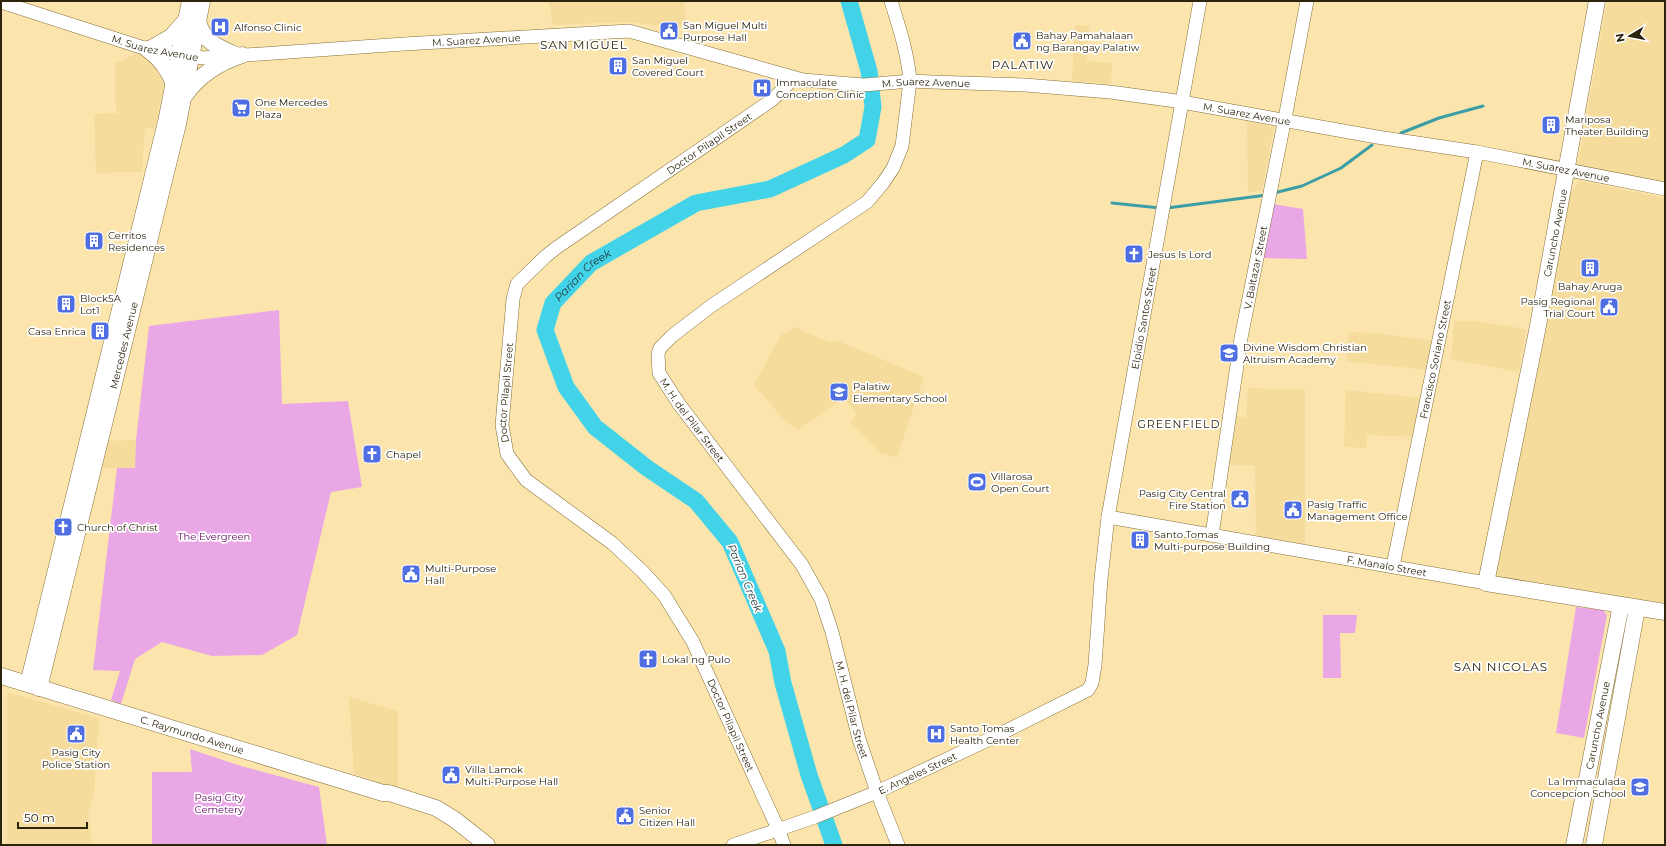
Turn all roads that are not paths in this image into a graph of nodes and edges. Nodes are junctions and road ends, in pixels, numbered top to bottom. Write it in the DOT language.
graph roads {
  1 [pos="190,1"];
  2 [pos="202,1"];
  3 [pos="891,1"];
  4 [pos="1200,1"];
  5 [pos="1307,1"];
  6 [pos="1597,1"];
  7 [pos="1,2"];
  8 [pos="192,21"];
  9 [pos="148,49"];
  10 [pos="240,55"];
  11 [pos="186,56"];
  12 [pos="794,78"];
  13 [pos="910,81"];
  14 [pos="179,91"];
  15 [pos="1182,102"];
  16 [pos="1285,120"];
  17 [pos="1477,152"];
  18 [pos="1567,169"];
  19 [pos="1665,189"];
  20 [pos="1108,517"];
  21 [pos="1212,535"];
  22 [pos="1393,566"];
  23 [pos="1486,583"];
  24 [pos="1620,608"];
  25 [pos="1637,608"];
  26 [pos="1665,612"];
  27 [pos="1632,637"];
  28 [pos="1,676"];
  29 [pos="34,686"];
  30 [pos="877,792"];
  31 [pos="383,793"];
  32 [pos="778,829"];
  33 [pos="477,845"];
  34 [pos="487,845"];
  35 [pos="733,845"];
  36 [pos="784,845"];
  37 [pos="898,845"];
  38 [pos="1574,845"];
  39 [pos="1594,845"];
  1 -- 8 [label="main road, Mercedes Avenue"];
  2 -- 8 [label="main road, Mercedes Avenue"];
  3 -- 13 [label="street, M. H. del Pilar Street"];
  4 -- 15 [label="street, Elpidio Santos Street"];
  5 -- 16 [label="street, V. Baltazar Street"];
  6 -- 18 [label="main road, Caruncho Avenue"];
  7 -- 9 [label="street, M. Suarez Avenue"];
  8 -- 9 [label="main road"];
  8 -- 10 [label="main road"];
  8 -- 11 [label="main road, Mercedes Avenue"];
  9 -- 11 [label="street, M. Suarez Avenue"];
  9 -- 14 [label="main road"];
  10 -- 11 [label="street, M. Suarez Avenue"];
  10 -- 12 [label="street, M. Suarez Avenue"];
  10 -- 14 [label="main road"];
  11 -- 14 [label="main road, Mercedes Avenue"];
  12 -- 13 [label="street, M. Suarez Avenue"];
  12 -- 32 [label="street, Doctor Pilapil Street"];
  13 -- 15 [label="street, M. Suarez Avenue"];
  13 -- 30 [label="street, M. H. del Pilar Street"];
  14 -- 29 [label="main road, Mercedes Avenue"];
  15 -- 16 [label="street, M. Suarez Avenue"];
  15 -- 20 [label="street, Elpidio Santos Street"];
  16 -- 17 [label="street, M. Suarez Avenue"];
  16 -- 21 [label="street, V. Baltazar Street"];
  17 -- 18 [label="street, M. Suarez Avenue"];
  17 -- 22 [label="street, Francisco Soriano Street"];
  18 -- 19 [label="street, M. Suarez Avenue"];
  18 -- 23 [label="main road, Caruncho Avenue"];
  20 -- 21 [label="street, F. Manalo Street"];
  20 -- 30 [label="street, E. Angeles Street"];
  21 -- 22 [label="street, F. Manalo Street"];
  22 -- 23 [label="street, F. Manalo Street"];
  23 -- 24 [label="main road, F. Manalo Street"];
  24 -- 25 [label="main road, F. Manalo Street"];
  24 -- 27 [label="main road"];
  24 -- 38 [label="main road, Caruncho Avenue"];
  25 -- 26 [label="main road, F. Manalo Street"];
  25 -- 27 [label="main road, Caruncho Avenue"];
  27 -- 39 [label="main road, Caruncho Avenue"];
  28 -- 29 [label="main road, C. Raymundo Avenue"];
  29 -- 31 [label="main road, C. Raymundo Avenue"];
  30 -- 32 [label="street, E. Angeles Street"];
  30 -- 37 [label="street, M. H. del Pilar Street"];
  31 -- 33 [label="main road, C. Raymundo Avenue"];
  31 -- 34 [label="main road, C. Raymundo Avenue"];
  32 -- 35 [label="street, E. Angeles Street"];
  32 -- 36 [label="street, Doctor Pilapil Street"];
}
